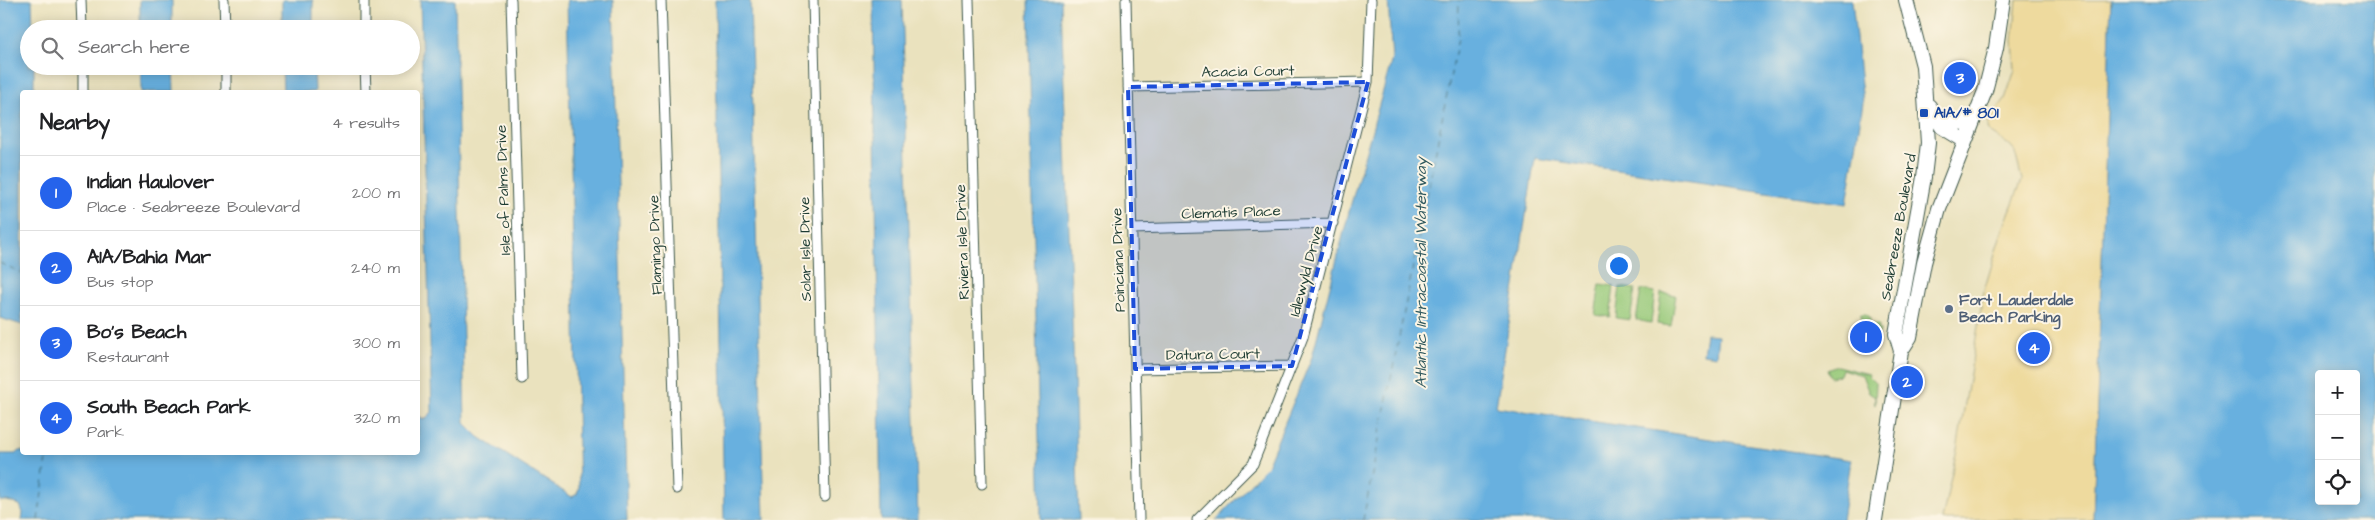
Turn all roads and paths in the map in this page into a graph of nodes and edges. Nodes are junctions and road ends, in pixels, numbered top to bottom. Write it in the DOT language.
graph roads {
  1 [pos="81,0"];
  2 [pos="224,0"];
  3 [pos="364,0"];
  4 [pos="511,0"];
  5 [pos="661,0"];
  6 [pos="813,0"];
  7 [pos="969,0"];
  8 [pos="1126,0"];
  9 [pos="1371,0"];
  10 [pos="1906,0"];
  11 [pos="2003,0"];
  12 [pos="82,20"];
  13 [pos="225,20"];
  14 [pos="364,20"];
  15 [pos="83,75"];
  16 [pos="226,75"];
  17 [pos="365,75"];
  18 [pos="1368,82"];
  19 [pos="1128,88"];
  20 [pos="83,90"];
  21 [pos="226,90"];
  22 [pos="366,90"];
  23 [pos="1930,107"];
  24 [pos="1977,114"];
  25 [pos="1965,141"];
  26 [pos="1333,223"];
  27 [pos="1131,228"];
  28 [pos="1901,352"];
  29 [pos="1292,366"];
  30 [pos="1135,370"];
  31 [pos="522,379"];
  32 [pos="982,484"];
  33 [pos="677,489"];
  34 [pos="825,497"];
  35 [pos="1139,520"];
  36 [pos="1197,520"];
  37 [pos="1875,520"];
  1 -- 12 [label="street"];
  2 -- 13 [label="street"];
  3 -- 14 [label="street"];
  4 -- 31 [label="street, Isle of Palms Drive"];
  5 -- 33 [label="street, Flamingo Drive"];
  6 -- 34 [label="street, Solar Isle Drive"];
  7 -- 32 [label="street, Riviera Isle Drive"];
  8 -- 19 [label="street, Poinciana Drive"];
  9 -- 18 [label="street, Idlewyld Drive"];
  10 -- 23 [label="main road, Seabreeze Boulevard"];
  11 -- 24 [label="main road"];
  15 -- 20 [label="street"];
  16 -- 21 [label="street"];
  17 -- 22 [label="street"];
  18 -- 19 [label="street, Acacia Court"];
  18 -- 26 [label="street, Idlewyld Drive"];
  19 -- 27 [label="street, Poinciana Drive"];
  23 -- 24 [label="main road"];
  23 -- 25 [label="main road"];
  23 -- 28 [label="main road, Seabreeze Boulevard"];
  24 -- 25 [label="main road"];
  25 -- 28 [label="main road"];
  26 -- 27 [label="street, Clematis Place"];
  26 -- 29 [label="street, Idlewyld Drive"];
  27 -- 30 [label="street, Poinciana Drive"];
  28 -- 37 [label="main road, Seabreeze Boulevard"];
  29 -- 30 [label="street, Datura Court"];
  29 -- 36 [label="street, Idlewyld Drive"];
  30 -- 35 [label="street, Poinciana Drive"];
}
